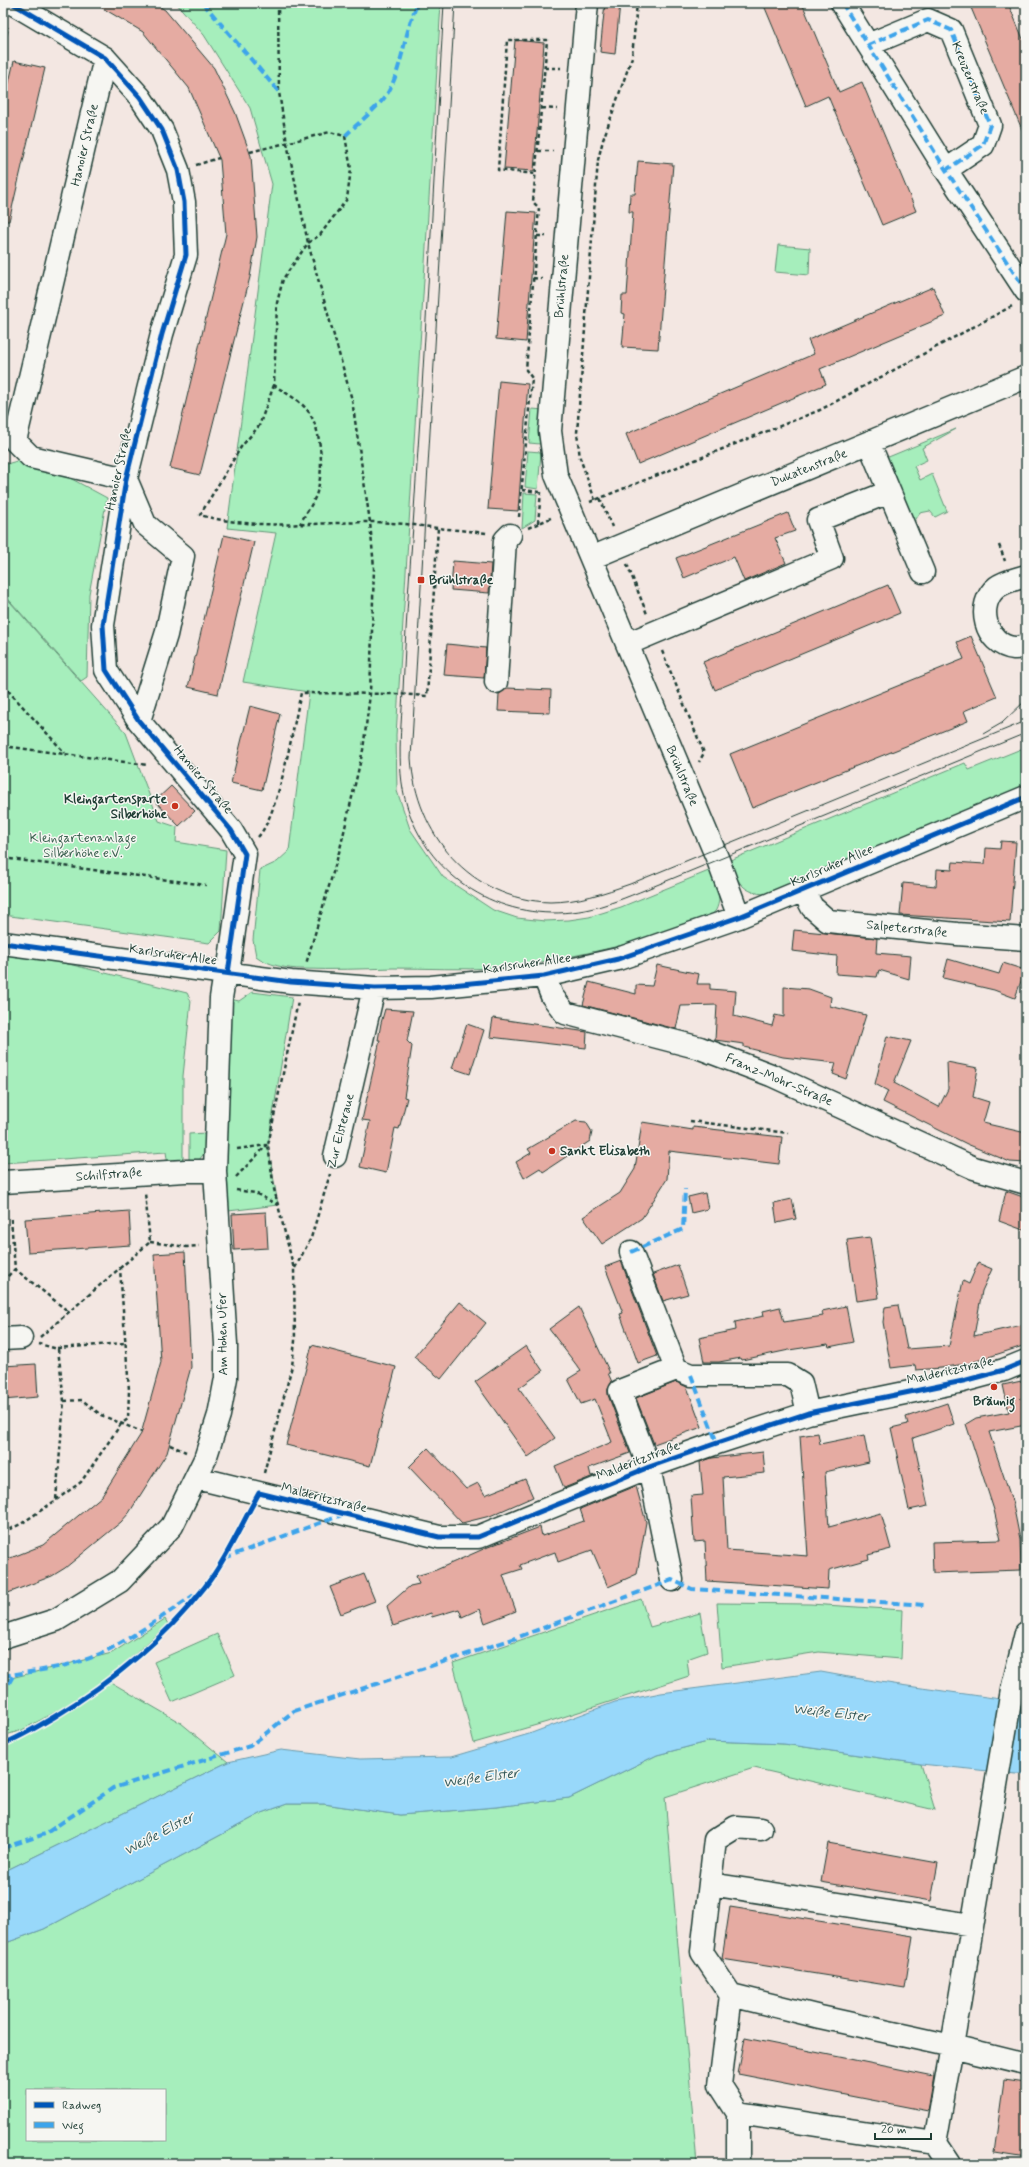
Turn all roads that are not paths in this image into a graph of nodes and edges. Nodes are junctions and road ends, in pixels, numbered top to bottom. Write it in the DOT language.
graph roads {
  1 [pos="12,3"];
  2 [pos="587,3"];
  3 [pos="842,3"];
  4 [pos="868,45"];
  5 [pos="105,58"];
  6 [pos="946,170"];
  7 [pos="1026,291"];
  8 [pos="1026,377"];
  9 [pos="869,443"];
  10 [pos="126,479"];
  11 [pos="890,492"];
  12 [pos="514,530"];
  13 [pos="591,558"];
  14 [pos="923,572"];
  15 [pos="1026,576"];
  16 [pos="627,644"];
  17 [pos="1026,646"];
  18 [pos="496,682"];
  19 [pos="139,721"];
  20 [pos="1026,797"];
  21 [pos="803,890"];
  22 [pos="739,917"];
  23 [pos="1026,939"];
  24 [pos="3,943"];
  25 [pos="226,973"];
  26 [pos="544,976"];
  27 [pos="374,988"];
  28 [pos="335,1156"];
  29 [pos="218,1175"];
  30 [pos="3,1182"];
  31 [pos="1026,1183"];
  32 [pos="631,1252"];
  33 [pos="1026,1361"];
  34 [pos="676,1369"];
  35 [pos="808,1413"];
  36 [pos="650,1467"];
  37 [pos="197,1478"];
  38 [pos="672,1580"];
  39 [pos="1026,1634"];
  40 [pos="3,1637"];
  41 [pos="761,1829"];
  42 [pos="710,1884"];
  43 [pos="972,1925"];
  44 [pos="731,1995"];
  45 [pos="952,2046"];
  46 [pos="1026,2064"];
  47 [pos="738,2113"];
  48 [pos="935,2143"];
  49 [pos="738,2164"];
  50 [pos="949,2164"];
  1 -- 5 [label="street, Hanoier Straße"];
  2 -- 13 [label="street, Brühlstraße"];
  3 -- 4 [label="street"];
  4 -- 6 [label="street"];
  4 -- 6 [label="street, Kreuzerstraße"];
  5 -- 10 [label="street, Hanoier Straße"];
  5 -- 10 [label="street, Hanoier Straße"];
  6 -- 7 [label="street"];
  8 -- 9 [label="street, Dukatenstraße"];
  9 -- 11 [label="street"];
  9 -- 13 [label="street, Dukatenstraße"];
  10 -- 19 [label="street, Hanoier Straße"];
  10 -- 19 [label="street, Hanoier Straße"];
  11 -- 14 [label="street"];
  11 -- 16 [label="street"];
  12 -- 18 [label="street"];
  13 -- 16 [label="street, Brühlstraße"];
  15 -- 17 [label="street"];
  16 -- 22 [label="street, Brühlstraße"];
  19 -- 25 [label="street, Hanoier Straße"];
  20 -- 21 [label="street, Karlsruher Allee"];
  21 -- 22 [label="street, Karlsruher Allee"];
  21 -- 23 [label="street, Salpeterstraße"];
  22 -- 26 [label="street, Karlsruher Allee"];
  24 -- 25 [label="street, Karlsruher Allee"];
  25 -- 27 [label="street, Karlsruher Allee"];
  25 -- 29 [label="street, Am Hohen Ufer"];
  26 -- 27 [label="street, Karlsruher Allee"];
  26 -- 31 [label="street, Franz-Mohr-Straße"];
  27 -- 28 [label="street, Zur Elsteraue"];
  29 -- 30 [label="street, Schilfstraße"];
  29 -- 37 [label="street, Am Hohen Ufer"];
  32 -- 34 [label="street"];
  33 -- 35 [label="street, Malderitzstraße"];
  34 -- 35 [label="street"];
  34 -- 36 [label="street, Malderitzstraße"];
  35 -- 36 [label="street, Malderitzstraße"];
  36 -- 37 [label="street, Malderitzstraße"];
  36 -- 38 [label="street, Malderitzstraße"];
  37 -- 40 [label="street, Am Hohen Ufer"];
  39 -- 43 [label="street"];
  41 -- 42 [label="street"];
  42 -- 43 [label="street"];
  42 -- 44 [label="street"];
  43 -- 45 [label="street"];
  44 -- 45 [label="street"];
  44 -- 47 [label="street"];
  45 -- 46 [label="street"];
  45 -- 48 [label="street"];
  47 -- 48 [label="street"];
  47 -- 49 [label="street"];
  48 -- 50 [label="street"];
}
